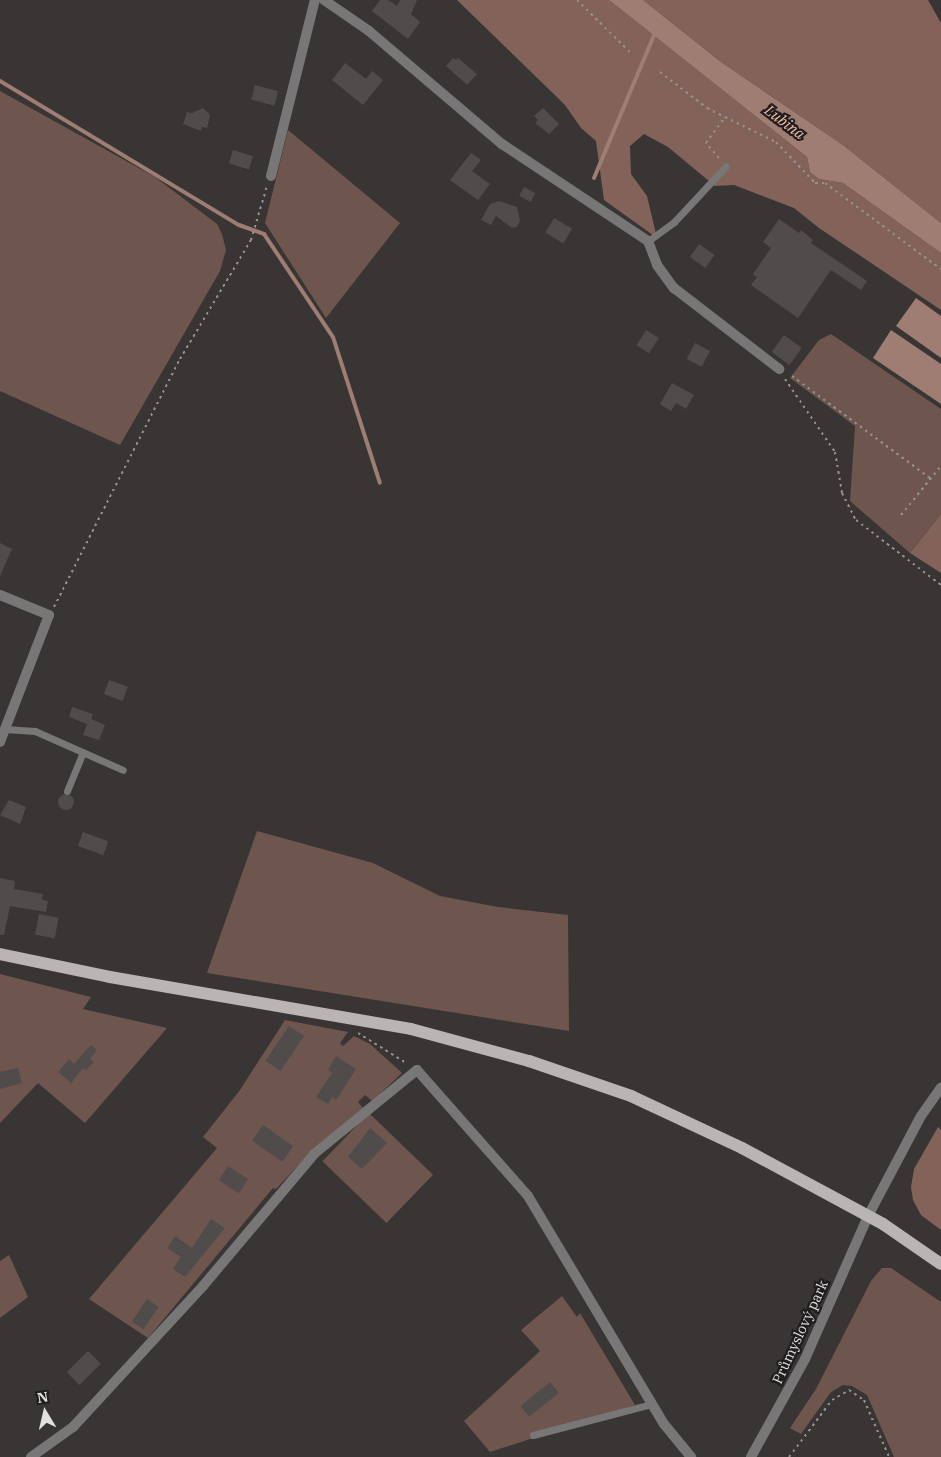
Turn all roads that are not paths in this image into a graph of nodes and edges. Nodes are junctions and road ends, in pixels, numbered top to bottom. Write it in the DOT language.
graph roads {
  1 [pos="315,0"];
  2 [pos="324,0"];
  3 [pos="726,166"];
  4 [pos="271,176"];
  5 [pos="648,241"];
  6 [pos="779,368"];
  7 [pos="0,595"];
  8 [pos="5,728"];
  9 [pos="0,742"];
  10 [pos="83,752"];
  11 [pos="124,770"];
  12 [pos="68,791"];
  13 [pos="0,954"];
  14 [pos="941,1088"];
  15 [pos="868,1216"];
  16 [pos="941,1264"];
  17 [pos="651,1404"];
  18 [pos="533,1435"];
  19 [pos="31,1457"];
  20 [pos="691,1457"];
  21 [pos="751,1457"];
  1 -- 4 [label="street"];
  2 -- 5 [label="street"];
  3 -- 5 [label="lane"];
  5 -- 6 [label="street"];
  7 -- 8 [label="street"];
  8 -- 9 [label="street"];
  8 -- 10 [label="lane"];
  10 -- 11 [label="lane"];
  10 -- 12 [label="lane"];
  13 -- 15 [label="main road"];
  14 -- 15 [label="street, Průmyslový park"];
  15 -- 16 [label="main road"];
  15 -- 21 [label="street, Průmyslový park"];
  17 -- 18 [label="lane"];
  17 -- 19 [label="street"];
  17 -- 20 [label="street"];
}
